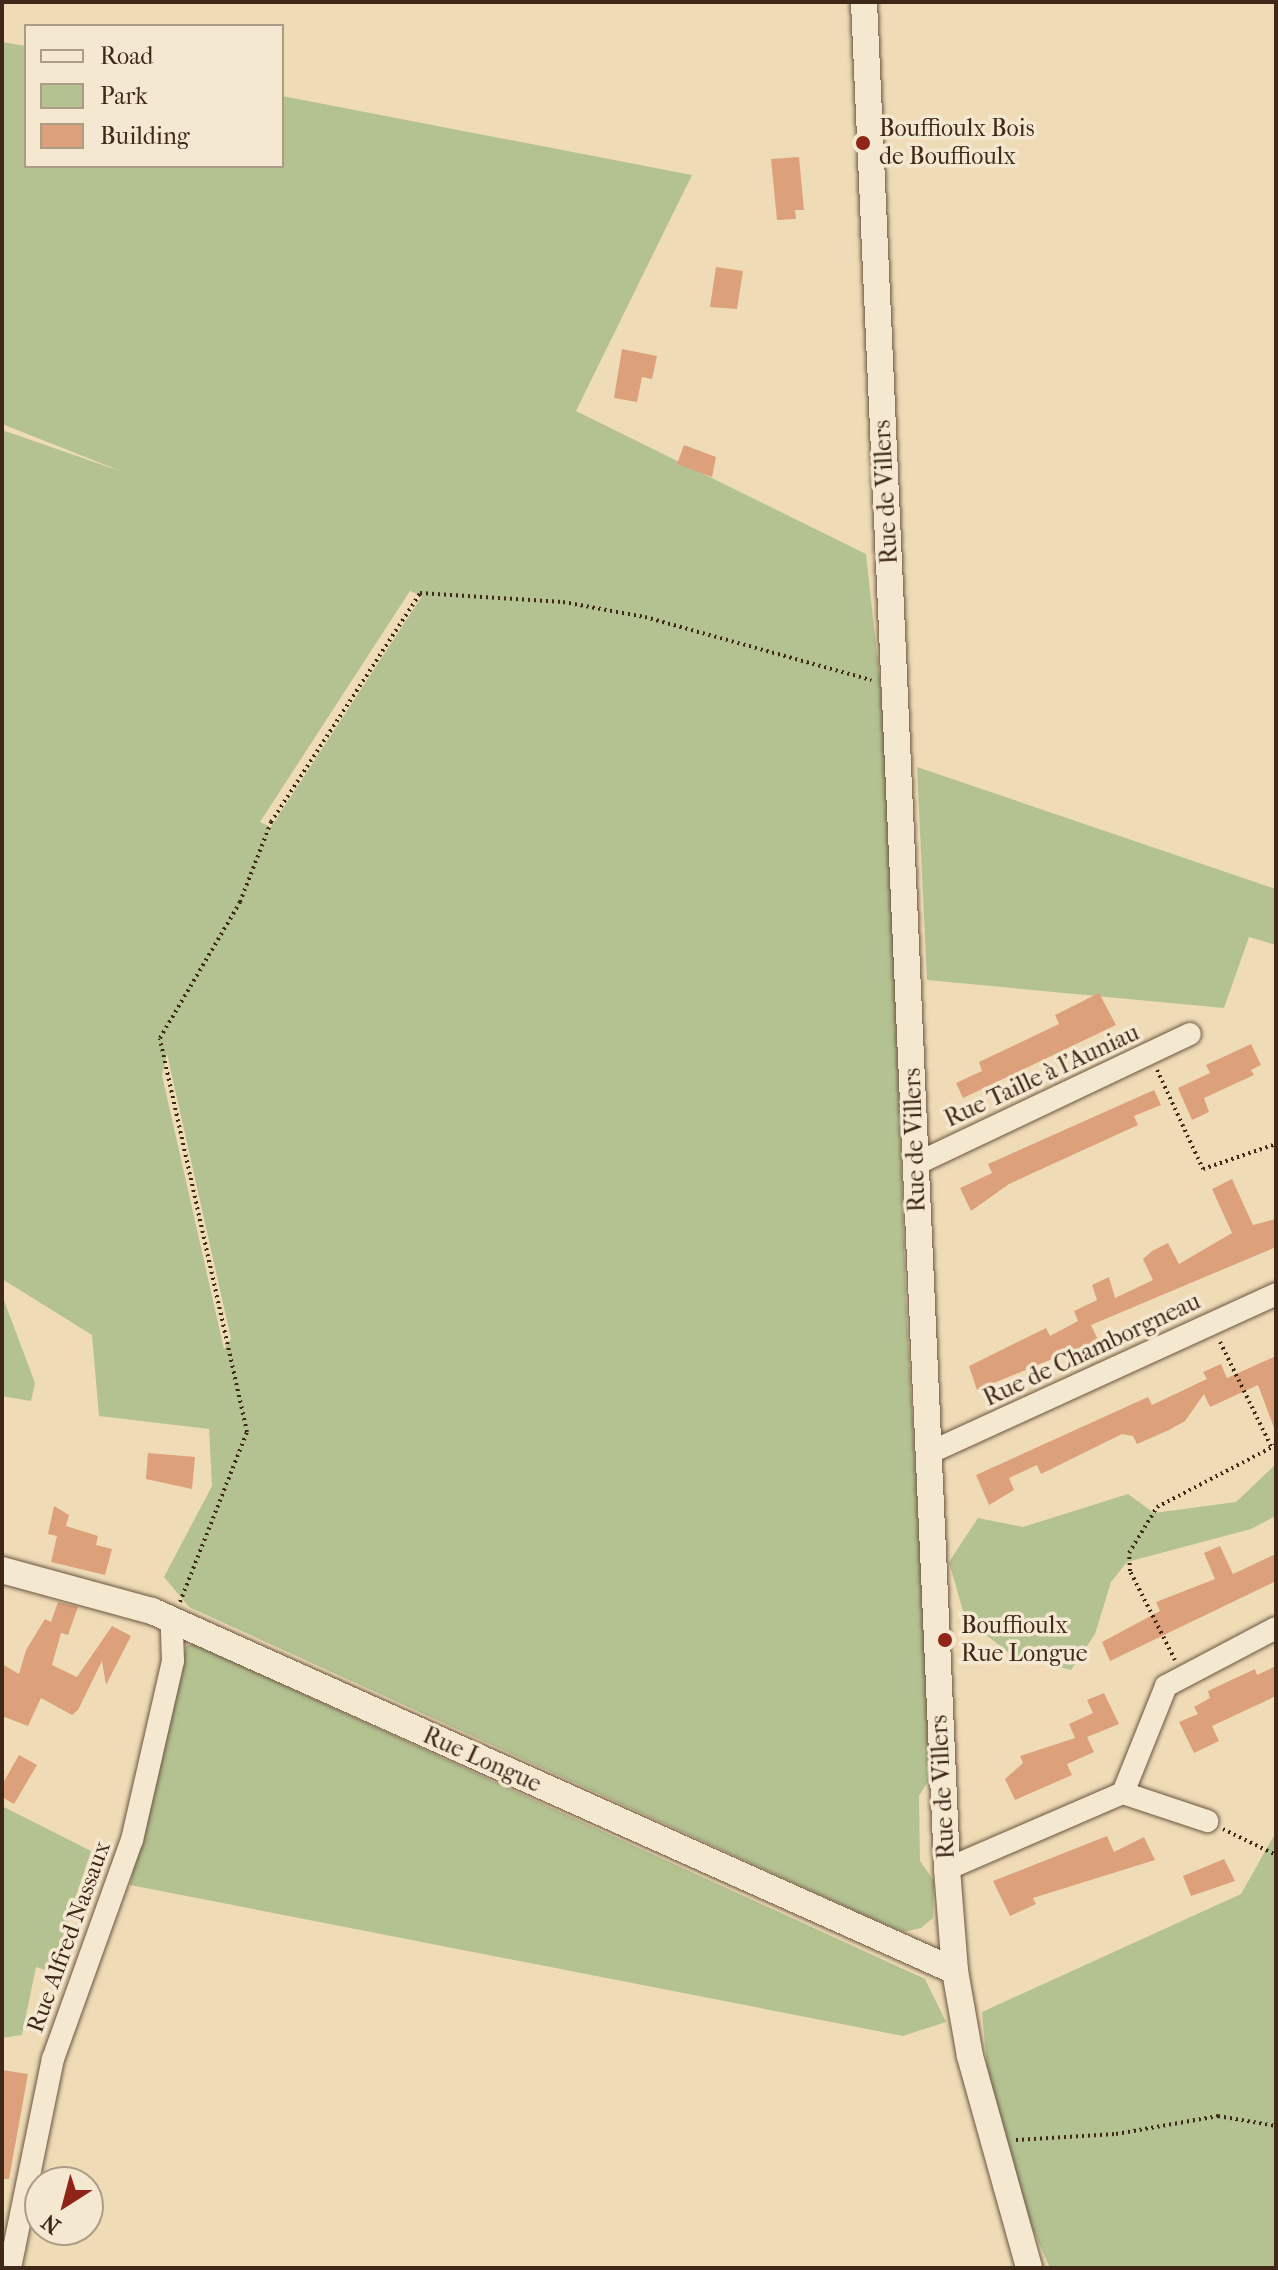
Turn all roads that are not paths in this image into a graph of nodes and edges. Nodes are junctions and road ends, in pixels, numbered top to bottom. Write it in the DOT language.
graph roads {
  1 [pos="864,2"];
  2 [pos="1190,1034"];
  3 [pos="916,1164"];
  4 [pos="1276,1294"];
  5 [pos="929,1453"];
  6 [pos="2,1570"];
  7 [pos="172,1623"];
  8 [pos="1276,1628"];
  9 [pos="1123,1793"];
  10 [pos="1207,1821"];
  11 [pos="947,1869"];
  12 [pos="955,1971"];
  13 [pos="10,2268"];
  14 [pos="1029,2268"];
  1 -- 3 [label="street, Rue de Villers"];
  2 -- 3 [label="street, Rue Taille à l'Auniau"];
  3 -- 5 [label="street, Rue de Villers"];
  4 -- 5 [label="street, Rue de Chamborgneau"];
  5 -- 11 [label="street, Rue de Villers"];
  6 -- 7 [label="street, Rue Longue"];
  7 -- 12 [label="street, Rue Longue"];
  7 -- 13 [label="street, Rue Alfred Nassaux"];
  8 -- 9 [label="street"];
  9 -- 10 [label="street"];
  9 -- 11 [label="street"];
  11 -- 12 [label="street, Rue de Villers"];
  12 -- 14 [label="street, Rue de Villers"];
}
